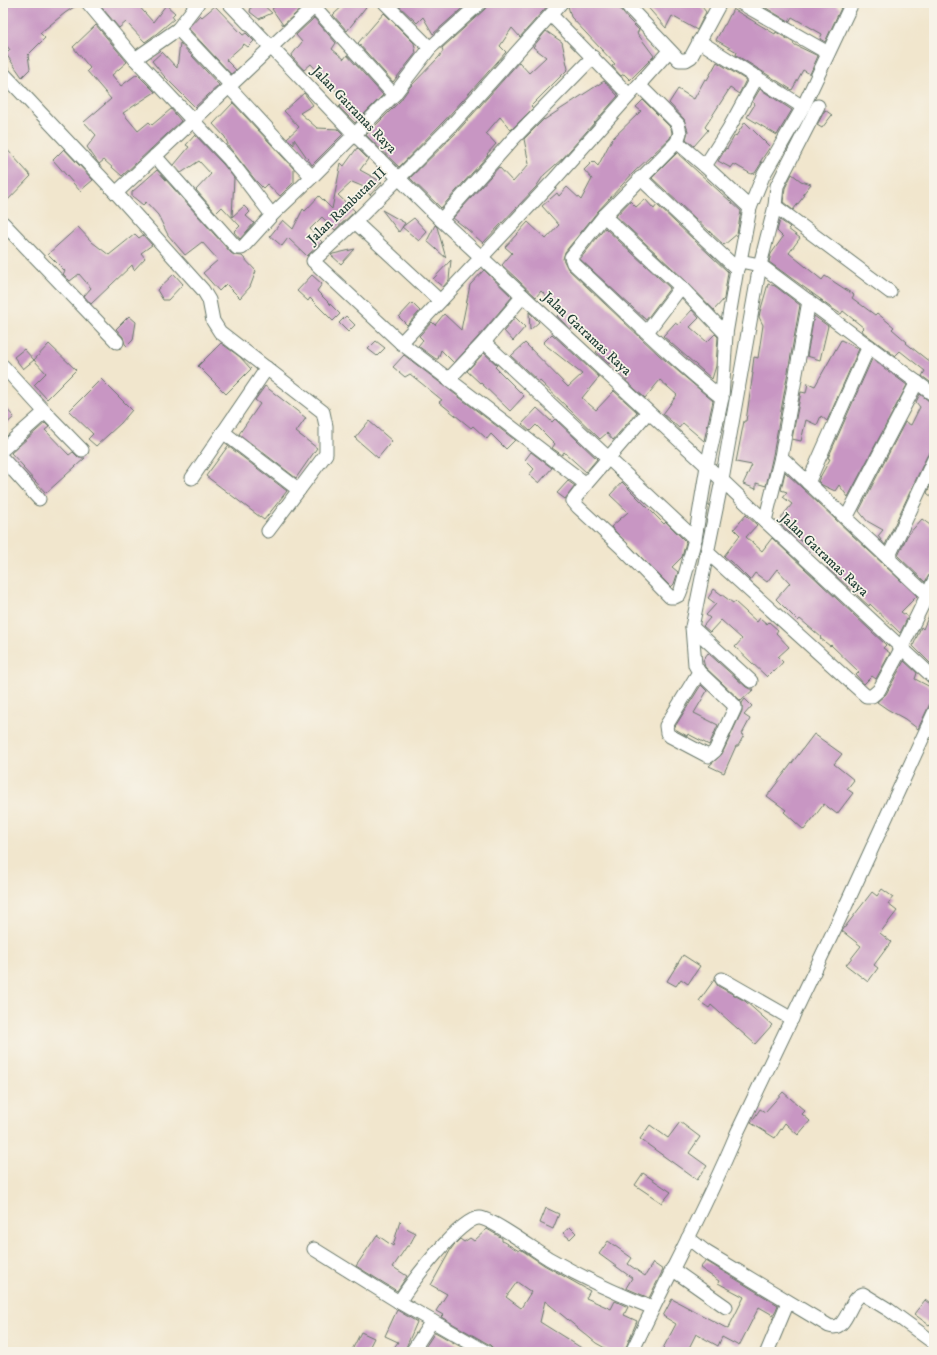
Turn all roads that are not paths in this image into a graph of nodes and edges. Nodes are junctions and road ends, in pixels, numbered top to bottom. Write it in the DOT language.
graph roads {
  1 [pos="88,3"];
  2 [pos="198,3"];
  3 [pos="229,3"];
  4 [pos="386,3"];
  5 [pos="561,3"];
  6 [pos="624,3"];
  7 [pos="720,3"];
  8 [pos="740,3"];
  9 [pos="314,4"];
  10 [pos="849,4"];
  11 [pos="472,6"];
  12 [pos="551,15"];
  13 [pos="178,29"];
  14 [pos="699,41"];
  15 [pos="272,47"];
  16 [pos="430,48"];
  17 [pos="669,51"];
  18 [pos="828,53"];
  19 [pos="593,57"];
  20 [pos="135,59"];
  21 [pos="3,73"];
  22 [pos="757,77"];
  23 [pos="638,85"];
  24 [pos="229,87"];
  25 [pos="394,95"];
  26 [pos="628,95"];
  27 [pos="818,106"];
  28 [pos="804,107"];
  29 [pos="193,121"];
  30 [pos="354,134"];
  31 [pos="677,142"];
  32 [pos="155,156"];
  33 [pos="705,166"];
  34 [pos="312,177"];
  35 [pos="398,178"];
  36 [pos="640,178"];
  37 [pos="116,193"];
  38 [pos="775,206"];
  39 [pos="750,208"];
  40 [pos="272,215"];
  41 [pos="604,216"];
  42 [pos="441,220"];
  43 [pos="355,222"];
  44 [pos="3,223"];
  45 [pos="481,257"];
  46 [pos="739,265"];
  47 [pos="760,265"];
  48 [pos="681,287"];
  49 [pos="890,292"];
  50 [pos="523,296"];
  51 [pos="440,301"];
  52 [pos="809,301"];
  53 [pos="647,332"];
  54 [pos="726,334"];
  55 [pos="117,342"];
  56 [pos="484,342"];
  57 [pos="401,343"];
  58 [pos="869,346"];
  59 [pos="3,366"];
  60 [pos="267,368"];
  61 [pos="449,379"];
  62 [pos="917,382"];
  63 [pos="934,395"];
  64 [pos="722,398"];
  65 [pos="45,412"];
  66 [pos="648,412"];
  67 [pos="223,432"];
  68 [pos="3,450"];
  69 [pos="82,450"];
  70 [pos="781,457"];
  71 [pos="610,458"];
  72 [pos="3,459"];
  73 [pos="934,459"];
  74 [pos="707,466"];
  75 [pos="192,478"];
  76 [pos="722,480"];
  77 [pos="808,483"];
  78 [pos="586,484"];
  79 [pos="299,490"];
  80 [pos="39,499"];
  81 [pos="846,518"];
  82 [pos="765,521"];
  83 [pos="268,531"];
  84 [pos="695,539"];
  85 [pos="707,552"];
  86 [pos="888,558"];
  87 [pos="934,580"];
  88 [pos="927,595"];
  89 [pos="692,627"];
  90 [pos="901,649"];
  91 [pos="699,672"];
  92 [pos="934,678"];
  93 [pos="751,681"];
  94 [pos="934,712"];
  95 [pos="722,979"];
  96 [pos="792,1018"];
  97 [pos="688,1238"];
  98 [pos="314,1249"];
  99 [pos="672,1269"];
  100 [pos="399,1302"];
  101 [pos="788,1302"];
  102 [pos="726,1307"];
  103 [pos="653,1308"];
  104 [pos="432,1321"];
  105 [pos="934,1343"];
  106 [pos="412,1352"];
  107 [pos="486,1352"];
  108 [pos="632,1352"];
  109 [pos="767,1352"];
  1 -- 20 [label="street"];
  2 -- 13 [label="street"];
  3 -- 15 [label="street, Jalan Gatramas Raya"];
  4 -- 16 [label="street"];
  5 -- 12 [label="street, Jalan Rambutan II"];
  6 -- 17 [label="street"];
  7 -- 14 [label="street"];
  8 -- 18 [label="street"];
  9 -- 15 [label="street"];
  9 -- 25 [label="street"];
  10 -- 18 [label="street"];
  11 -- 16 [label="street"];
  12 -- 19 [label="street"];
  12 -- 35 [label="street, Jalan Rambutan II"];
  13 -- 20 [label="street"];
  13 -- 24 [label="street"];
  14 -- 17 [label="street"];
  14 -- 22 [label="street"];
  15 -- 24 [label="street"];
  15 -- 30 [label="street, Jalan Gatramas Raya"];
  16 -- 25 [label="street"];
  17 -- 23 [label="street"];
  18 -- 28 [label="street"];
  19 -- 26 [label="street"];
  19 -- 42 [label="street"];
  20 -- 29 [label="street"];
  21 -- 37 [label="street"];
  22 -- 28 [label="street"];
  22 -- 33 [label="street"];
  23 -- 26 [label="street"];
  23 -- 31 [label="street"];
  24 -- 29 [label="street"];
  24 -- 34 [label="street"];
  25 -- 30 [label="street"];
  26 -- 45 [label="street"];
  27 -- 38 [label="street"];
  28 -- 39 [label="street"];
  29 -- 32 [label="street"];
  29 -- 40 [label="street"];
  30 -- 34 [label="street"];
  30 -- 35 [label="street, Jalan Gatramas Raya"];
  31 -- 33 [label="street"];
  31 -- 36 [label="street"];
  32 -- 37 [label="street"];
  32 -- 40 [label="street"];
  33 -- 39 [label="street"];
  34 -- 40 [label="street"];
  35 -- 42 [label="street, Jalan Gatramas Raya"];
  35 -- 43 [label="street, Jalan Rambutan II"];
  36 -- 41 [label="street"];
  36 -- 46 [label="street"];
  37 -- 60 [label="street"];
  38 -- 47 [label="street"];
  38 -- 49 [label="street"];
  39 -- 46 [label="street"];
  41 -- 48 [label="street"];
  41 -- 53 [label="street"];
  42 -- 45 [label="street, Jalan Gatramas Raya"];
  43 -- 51 [label="street"];
  43 -- 57 [label="street, Jalan Rambutan II"];
  44 -- 55 [label="street"];
  45 -- 50 [label="street, Jalan Gatramas Raya"];
  45 -- 51 [label="street"];
  46 -- 47 [label="street"];
  46 -- 54 [label="street"];
  47 -- 52 [label="street"];
  47 -- 76 [label="street"];
  48 -- 53 [label="street"];
  48 -- 54 [label="street"];
  50 -- 56 [label="street"];
  50 -- 66 [label="street, Jalan Gatramas Raya"];
  51 -- 57 [label="street"];
  52 -- 58 [label="street"];
  52 -- 70 [label="street"];
  53 -- 64 [label="street"];
  54 -- 64 [label="street"];
  56 -- 61 [label="street"];
  56 -- 71 [label="street"];
  57 -- 61 [label="street, Jalan Rambutan II"];
  58 -- 62 [label="street"];
  58 -- 77 [label="street"];
  59 -- 65 [label="street"];
  60 -- 67 [label="street"];
  60 -- 79 [label="street"];
  61 -- 78 [label="street, Jalan Rambutan II"];
  62 -- 63 [label="street"];
  62 -- 81 [label="street"];
  64 -- 74 [label="street"];
  65 -- 68 [label="street"];
  65 -- 69 [label="street"];
  66 -- 71 [label="street"];
  66 -- 74 [label="street, Jalan Gatramas Raya"];
  67 -- 75 [label="street"];
  67 -- 79 [label="street"];
  70 -- 77 [label="street"];
  70 -- 82 [label="street"];
  71 -- 78 [label="street"];
  71 -- 84 [label="street"];
  72 -- 80 [label="street"];
  73 -- 86 [label="street"];
  74 -- 76 [label="street, Jalan Gatramas Raya"];
  74 -- 84 [label="street"];
  76 -- 82 [label="street, Jalan Gatramas Raya"];
  76 -- 85 [label="street"];
  77 -- 81 [label="street"];
  78 -- 84 [label="street"];
  79 -- 83 [label="street"];
  81 -- 86 [label="street"];
  82 -- 90 [label="street, Jalan Gatramas Raya"];
  85 -- 89 [label="street"];
  85 -- 90 [label="street"];
  86 -- 88 [label="street"];
  87 -- 88 [label="street"];
  88 -- 90 [label="street"];
  89 -- 91 [label="street"];
  89 -- 93 [label="street"];
  90 -- 92 [label="street, Jalan Gatramas Raya"];
  91 -- 91 [label="street"];
  94 -- 96 [label="street"];
  95 -- 96 [label="street"];
  96 -- 97 [label="street"];
  97 -- 99 [label="street"];
  97 -- 101 [label="street"];
  98 -- 100 [label="street"];
  99 -- 102 [label="street"];
  99 -- 103 [label="street"];
  100 -- 103 [label="street"];
  100 -- 104 [label="street"];
  101 -- 105 [label="street"];
  101 -- 109 [label="street"];
  103 -- 108 [label="street"];
  104 -- 106 [label="street"];
  104 -- 107 [label="street"];
}
